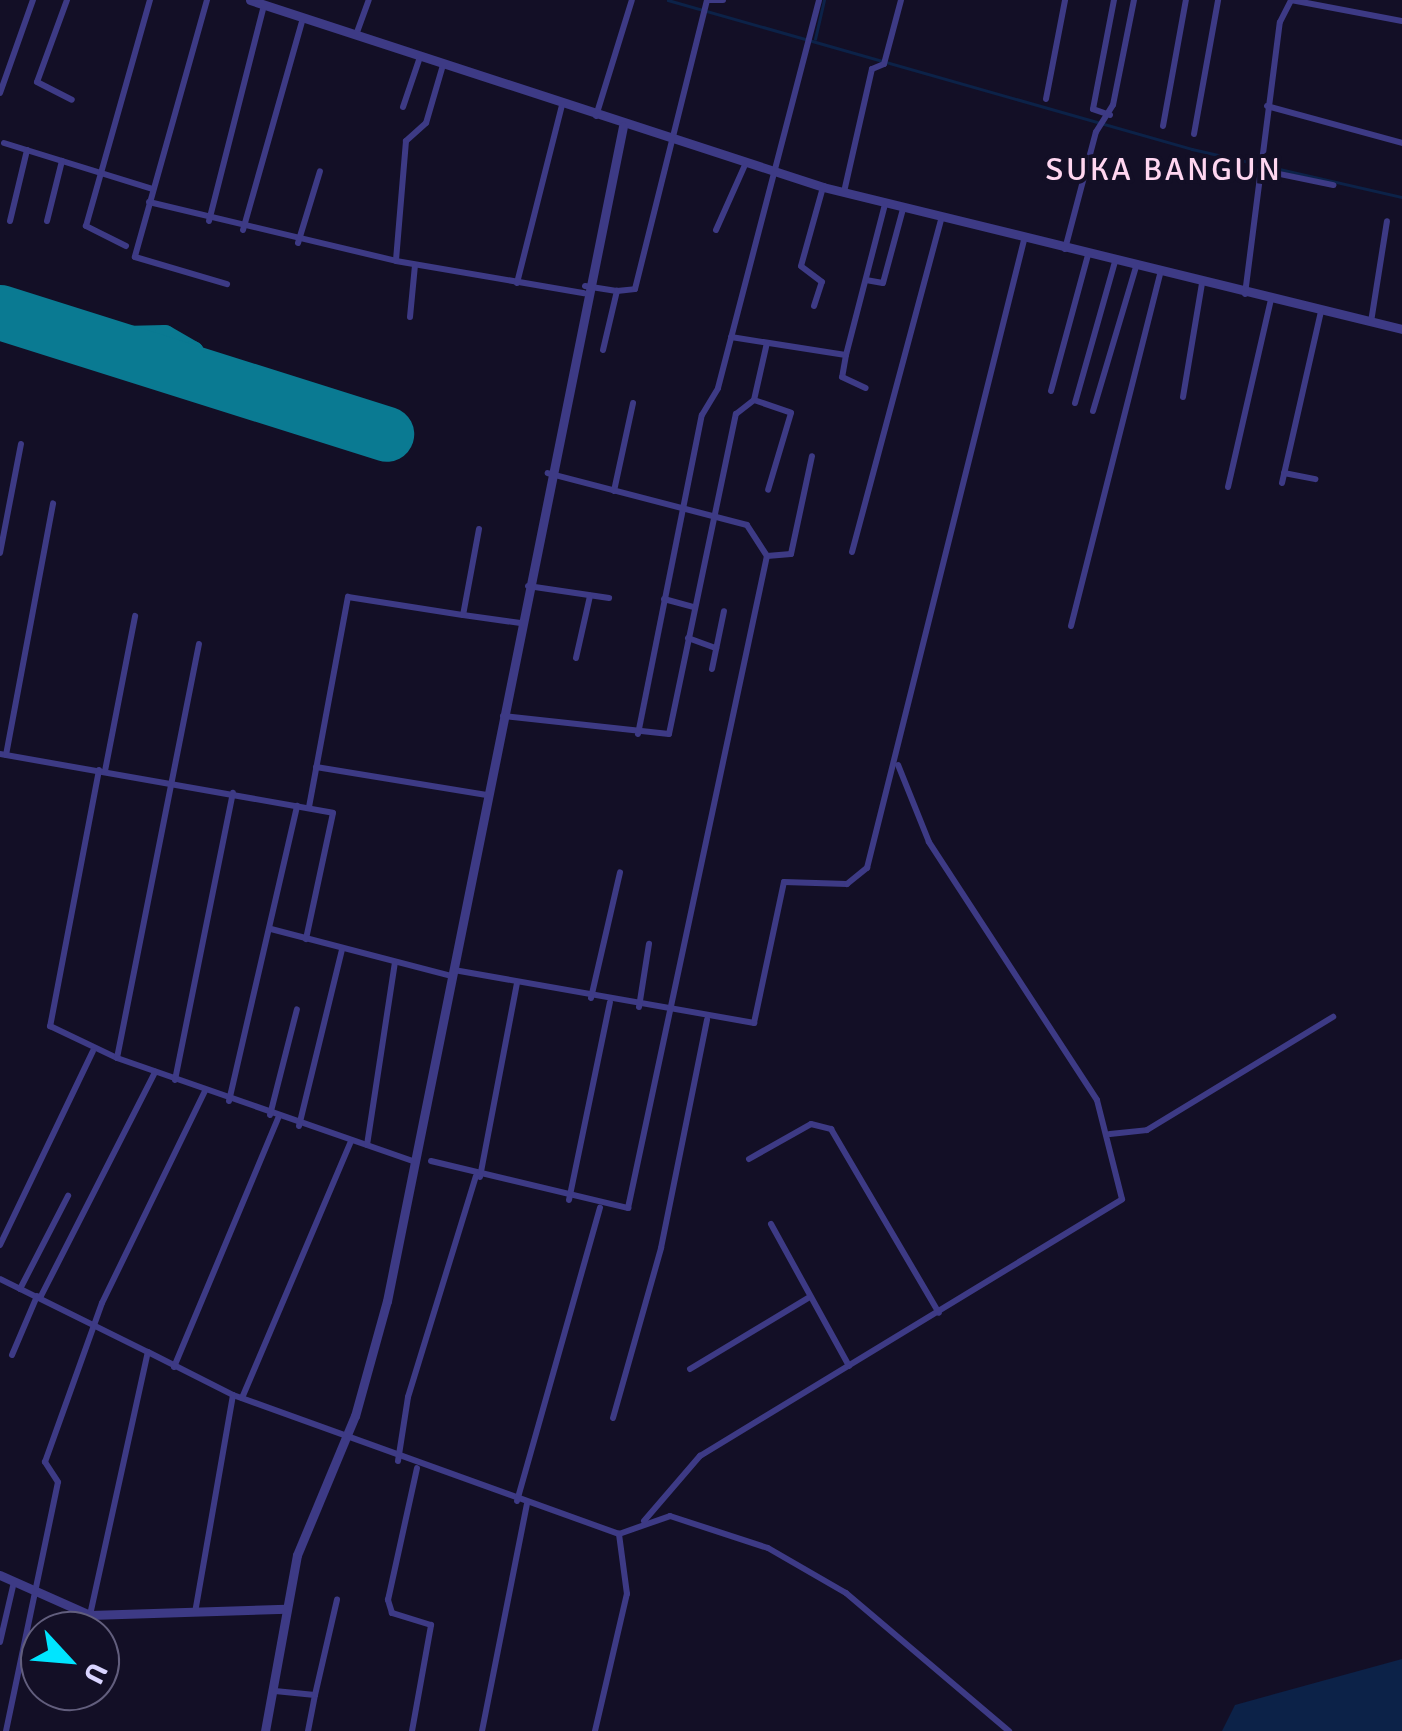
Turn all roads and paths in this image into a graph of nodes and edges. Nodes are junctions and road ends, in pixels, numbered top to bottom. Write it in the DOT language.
graph roads {
  1 [pos="32,0"];
  2 [pos="67,0"];
  3 [pos="150,0"];
  4 [pos="207,0"];
  5 [pos="250,0"];
  6 [pos="369,0"];
  7 [pos="632,0"];
  8 [pos="723,0"];
  9 [pos="819,0"];
  10 [pos="902,0"];
  11 [pos="1066,0"];
  12 [pos="1114,0"];
  13 [pos="1134,0"];
  14 [pos="1186,0"];
  15 [pos="1218,0"];
  16 [pos="1290,0"];
  17 [pos="264,4"];
  18 [pos="1336,4"];
  19 [pos="706,5"];
  20 [pos="303,18"];
  21 [pos="1402,21"];
  22 [pos="356,36"];
  23 [pos="420,57"];
  24 [pos="443,65"];
  25 [pos="0,93"];
  26 [pos="1046,99"];
  27 [pos="72,100"];
  28 [pos="562,105"];
  29 [pos="1268,106"];
  30 [pos="403,107"];
  31 [pos="596,117"];
  32 [pos="1109,117"];
  33 [pos="623,126"];
  34 [pos="1163,126"];
  35 [pos="1194,134"];
  36 [pos="670,142"];
  37 [pos="4,143"];
  38 [pos="1402,143"];
  39 [pos="27,150"];
  40 [pos="62,161"];
  41 [pos="746,165"];
  42 [pos="1260,166"];
  43 [pos="320,171"];
  44 [pos="98,173"];
  45 [pos="776,174"];
  46 [pos="1333,185"];
  47 [pos="824,188"];
  48 [pos="153,189"];
  49 [pos="844,193"];
  50 [pos="150,202"];
  51 [pos="885,204"];
  52 [pos="903,209"];
  53 [pos="941,219"];
  54 [pos="10,221"];
  55 [pos="208,221"];
  56 [pos="47,222"];
  57 [pos="1387,222"];
  58 [pos="243,230"];
  59 [pos="716,230"];
  60 [pos="1024,240"];
  61 [pos="298,243"];
  62 [pos="126,246"];
  63 [pos="1064,250"];
  64 [pos="1088,255"];
  65 [pos="396,261"];
  66 [pos="1115,262"];
  67 [pos="415,265"];
  68 [pos="1136,267"];
  69 [pos="1160,273"];
  70 [pos="866,280"];
  71 [pos="517,283"];
  72 [pos="1202,283"];
  73 [pos="227,284"];
  74 [pos="584,290"];
  75 [pos="617,290"];
  76 [pos="1245,294"];
  77 [pos="1271,300"];
  78 [pos="814,306"];
  79 [pos="1322,311"];
  80 [pos="410,317"];
  81 [pos="1371,322"];
  82 [pos="1402,329"];
  83 [pos="731,337"];
  84 [pos="767,343"];
  85 [pos="603,350"];
  86 [pos="846,355"];
  87 [pos="866,388"];
  88 [pos="1051,391"];
  89 [pos="1183,397"];
  90 [pos="754,400"];
  91 [pos="632,403"];
  92 [pos="1075,403"];
  93 [pos="1093,411"];
  94 [pos="20,444"];
  95 [pos="812,456"];
  96 [pos="1284,473"];
  97 [pos="548,474"];
  98 [pos="1315,479"];
  99 [pos="1282,483"];
  100 [pos="1228,487"];
  101 [pos="768,490"];
  102 [pos="614,491"];
  103 [pos="53,503"];
  104 [pos="682,510"];
  105 [pos="712,518"];
  106 [pos="480,529"];
  107 [pos="852,552"];
  108 [pos="0,553"];
  109 [pos="767,556"];
  110 [pos="527,586"];
  111 [pos="590,596"];
  112 [pos="609,598"];
  113 [pos="664,598"];
  114 [pos="694,607"];
  115 [pos="724,612"];
  116 [pos="135,616"];
  117 [pos="464,616"];
  118 [pos="520,624"];
  119 [pos="1071,626"];
  120 [pos="688,638"];
  121 [pos="199,644"];
  122 [pos="716,648"];
  123 [pos="576,658"];
  124 [pos="712,669"];
  125 [pos="502,716"];
  126 [pos="638,734"];
  127 [pos="3,754"];
  128 [pos="898,759"];
  129 [pos="104,766"];
  130 [pos="316,767"];
  131 [pos="171,782"];
  132 [pos="232,794"];
  133 [pos="487,794"];
  134 [pos="310,801"];
  135 [pos="297,806"];
  136 [pos="620,872"];
  137 [pos="271,929"];
  138 [pos="306,939"];
  139 [pos="649,944"];
  140 [pos="342,950"];
  141 [pos="395,963"];
  142 [pos="452,972"];
  143 [pos="517,983"];
  144 [pos="591,998"];
  145 [pos="610,1002"];
  146 [pos="639,1007"];
  147 [pos="297,1010"];
  148 [pos="673,1014"];
  149 [pos="1333,1017"];
  150 [pos="708,1020"];
  151 [pos="93,1051"];
  152 [pos="117,1058"];
  153 [pos="155,1072"];
  154 [pos="176,1080"];
  155 [pos="205,1091"];
  156 [pos="229,1101"];
  157 [pos="274,1117"];
  158 [pos="299,1126"];
  159 [pos="1110,1134"];
  160 [pos="351,1141"];
  161 [pos="367,1145"];
  162 [pos="417,1159"];
  163 [pos="749,1159"];
  164 [pos="478,1176"];
  165 [pos="68,1196"];
  166 [pos="568,1200"];
  167 [pos="600,1208"];
  168 [pos="771,1224"];
  169 [pos="0,1245"];
  170 [pos="0,1279"];
  171 [pos="20,1289"];
  172 [pos="38,1297"];
  173 [pos="808,1298"];
  174 [pos="939,1313"];
  175 [pos="95,1321"];
  176 [pos="148,1352"];
  177 [pos="12,1355"];
  178 [pos="849,1366"];
  179 [pos="174,1367"];
  180 [pos="690,1369"];
  181 [pos="238,1396"];
  182 [pos="614,1418"];
  183 [pos="346,1439"];
  184 [pos="398,1461"];
  185 [pos="417,1468"];
  186 [pos="516,1501"];
  187 [pos="527,1504"];
  188 [pos="644,1521"];
  189 [pos="619,1534"];
  190 [pos="0,1575"];
  191 [pos="14,1582"];
  192 [pos="37,1592"];
  193 [pos="336,1600"];
  194 [pos="286,1609"];
  195 [pos="81,1611"];
  196 [pos="91,1611"];
  197 [pos="195,1614"];
  198 [pos="120,1615"];
  199 [pos="0,1642"];
  200 [pos="275,1691"];
  201 [pos="316,1696"];
  202 [pos="6,1731"];
  203 [pos="265,1731"];
  204 [pos="308,1731"];
  205 [pos="412,1731"];
  206 [pos="482,1731"];
  207 [pos="595,1731"];
  208 [pos="1009,1731"];
  1 -- 25 [label="street"];
  2 -- 27 [label="street"];
  3 -- 44 [label="street"];
  4 -- 48 [label="street"];
  5 -- 17 [label="street"];
  6 -- 22 [label="street"];
  7 -- 31 [label="street"];
  8 -- 19 [label="street"];
  9 -- 45 [label="street"];
  10 -- 49 [label="street"];
  11 -- 26 [label="street"];
  12 -- 32 [label="street"];
  13 -- 32 [label="street"];
  14 -- 34 [label="street"];
  15 -- 35 [label="street"];
  16 -- 18 [label="street"];
  16 -- 29 [label="street"];
  17 -- 20 [label="street"];
  17 -- 55 [label="street"];
  18 -- 21 [label="street"];
  19 -- 36 [label="street"];
  20 -- 22 [label="street"];
  20 -- 58 [label="street"];
  22 -- 23 [label="street"];
  23 -- 24 [label="street"];
  23 -- 30 [label="street"];
  24 -- 28 [label="street"];
  24 -- 65 [label="street"];
  28 -- 31 [label="street"];
  28 -- 71 [label="street"];
  29 -- 38 [label="street"];
  29 -- 42 [label="street"];
  31 -- 33 [label="street"];
  32 -- 63 [label="street"];
  33 -- 36 [label="street"];
  33 -- 74 [label="street"];
  36 -- 41 [label="street"];
  36 -- 75 [label="street"];
  37 -- 39 [label="street"];
  39 -- 40 [label="street"];
  39 -- 54 [label="street"];
  40 -- 44 [label="street"];
  40 -- 56 [label="street"];
  41 -- 45 [label="street"];
  41 -- 59 [label="street"];
  42 -- 46 [label="street"];
  42 -- 76 [label="street"];
  43 -- 61 [label="street"];
  44 -- 48 [label="street"];
  44 -- 62 [label="street"];
  45 -- 47 [label="street"];
  45 -- 83 [label="street"];
  47 -- 49 [label="street"];
  47 -- 78 [label="street"];
  48 -- 50 [label="street"];
  49 -- 51 [label="street"];
  50 -- 55 [label="street"];
  50 -- 73 [label="street"];
  51 -- 52 [label="street"];
  51 -- 70 [label="street"];
  52 -- 53 [label="street"];
  52 -- 70 [label="street"];
  53 -- 60 [label="street"];
  53 -- 107 [label="street"];
  55 -- 58 [label="street"];
  57 -- 81 [label="street"];
  58 -- 61 [label="street"];
  60 -- 63 [label="street"];
  60 -- 128 [label="street"];
  61 -- 65 [label="street"];
  63 -- 64 [label="street"];
  64 -- 66 [label="street"];
  64 -- 88 [label="street"];
  65 -- 67 [label="street"];
  66 -- 68 [label="street"];
  66 -- 92 [label="street"];
  67 -- 71 [label="street"];
  67 -- 80 [label="street"];
  68 -- 69 [label="street"];
  68 -- 93 [label="street"];
  69 -- 72 [label="street"];
  69 -- 119 [label="street"];
  70 -- 86 [label="street"];
  71 -- 74 [label="street"];
  72 -- 76 [label="street"];
  72 -- 89 [label="street"];
  74 -- 75 [label="street"];
  74 -- 97 [label="street"];
  75 -- 85 [label="street"];
  76 -- 77 [label="street"];
  77 -- 79 [label="street"];
  77 -- 100 [label="street"];
  79 -- 81 [label="street"];
  79 -- 96 [label="street"];
  81 -- 82 [label="street"];
  83 -- 84 [label="street"];
  83 -- 104 [label="street"];
  84 -- 86 [label="street"];
  84 -- 90 [label="street"];
  86 -- 87 [label="street"];
  90 -- 101 [label="street"];
  90 -- 105 [label="street"];
  91 -- 102 [label="street"];
  94 -- 108 [label="street"];
  95 -- 109 [label="street"];
  96 -- 98 [label="street"];
  96 -- 99 [label="street"];
  97 -- 102 [label="street"];
  97 -- 110 [label="street"];
  102 -- 104 [label="street"];
  103 -- 127 [label="street"];
  104 -- 105 [label="street"];
  104 -- 113 [label="street"];
  105 -- 109 [label="street"];
  105 -- 114 [label="street"];
  106 -- 117 [label="street"];
  109 -- 148 [label="street"];
  110 -- 111 [label="street"];
  110 -- 118 [label="street"];
  111 -- 112 [label="street"];
  111 -- 123 [label="street"];
  113 -- 114 [label="street"];
  113 -- 126 [label="street"];
  114 -- 120 [label="street"];
  115 -- 122 [label="street"];
  116 -- 129 [label="street"];
  117 -- 118 [label="street"];
  117 -- 130 [label="street"];
  118 -- 125 [label="street"];
  120 -- 122 [label="street"];
  120 -- 126 [label="street"];
  121 -- 131 [label="street"];
  122 -- 124 [label="street"];
  125 -- 126 [label="street"];
  125 -- 133 [label="street"];
  127 -- 129 [label="street"];
  128 -- 150 [label="street"];
  128 -- 159 [label="street"];
  129 -- 131 [label="street"];
  129 -- 151 [label="street"];
  130 -- 133 [label="street"];
  130 -- 134 [label="street"];
  131 -- 132 [label="street"];
  131 -- 152 [label="street"];
  132 -- 135 [label="street"];
  132 -- 154 [label="street"];
  133 -- 142 [label="street"];
  134 -- 135 [label="street"];
  134 -- 138 [label="street"];
  135 -- 137 [label="street"];
  136 -- 144 [label="street"];
  137 -- 138 [label="street"];
  137 -- 156 [label="street"];
  138 -- 140 [label="street"];
  139 -- 146 [label="street"];
  140 -- 141 [label="street"];
  140 -- 158 [label="street"];
  141 -- 142 [label="street"];
  141 -- 161 [label="street"];
  142 -- 143 [label="street"];
  142 -- 162 [label="street"];
  143 -- 144 [label="street"];
  143 -- 164 [label="street"];
  144 -- 145 [label="street"];
  145 -- 146 [label="street"];
  145 -- 166 [label="street"];
  146 -- 148 [label="street"];
  147 -- 157 [label="street"];
  148 -- 150 [label="street"];
  148 -- 167 [label="street"];
  149 -- 159 [label="street"];
  150 -- 182 [label="street"];
  151 -- 152 [label="street"];
  151 -- 169 [label="street"];
  152 -- 153 [label="street"];
  153 -- 154 [label="street"];
  153 -- 172 [label="street"];
  154 -- 155 [label="street"];
  155 -- 156 [label="street"];
  155 -- 175 [label="street"];
  156 -- 157 [label="street"];
  157 -- 158 [label="street"];
  157 -- 179 [label="street"];
  158 -- 160 [label="street"];
  159 -- 174 [label="street"];
  160 -- 161 [label="street"];
  160 -- 181 [label="street"];
  161 -- 162 [label="street"];
  162 -- 164 [label="street"];
  162 -- 183 [label="street"];
  163 -- 174 [label="street"];
  164 -- 166 [label="street"];
  164 -- 184 [label="street"];
  165 -- 171 [label="street"];
  166 -- 167 [label="street"];
  167 -- 186 [label="street"];
  168 -- 173 [label="street"];
  170 -- 171 [label="street"];
  171 -- 172 [label="street"];
  172 -- 175 [label="street"];
  172 -- 177 [label="street"];
  173 -- 178 [label="street"];
  173 -- 180 [label="street"];
  174 -- 178 [label="street"];
  175 -- 176 [label="street"];
  175 -- 192 [label="street"];
  176 -- 179 [label="street"];
  176 -- 196 [label="street"];
  178 -- 188 [label="street"];
  179 -- 181 [label="street"];
  181 -- 183 [label="street"];
  181 -- 197 [label="street"];
  183 -- 184 [label="street"];
  183 -- 194 [label="street"];
  184 -- 185 [label="street"];
  185 -- 186 [label="street"];
  185 -- 205 [label="street"];
  186 -- 187 [label="street"];
  187 -- 189 [label="street"];
  187 -- 206 [label="street"];
  188 -- 189 [label="street"];
  188 -- 208 [label="street"];
  189 -- 207 [label="street"];
  190 -- 191 [label="street"];
  191 -- 192 [label="street"];
  191 -- 199 [label="street"];
  192 -- 195 [label="street"];
  192 -- 202 [label="street"];
  193 -- 201 [label="street"];
  194 -- 197 [label="street"];
  194 -- 200 [label="street"];
  197 -- 198 [label="street"];
  200 -- 201 [label="street"];
  200 -- 203 [label="street"];
  201 -- 204 [label="street"];
}
